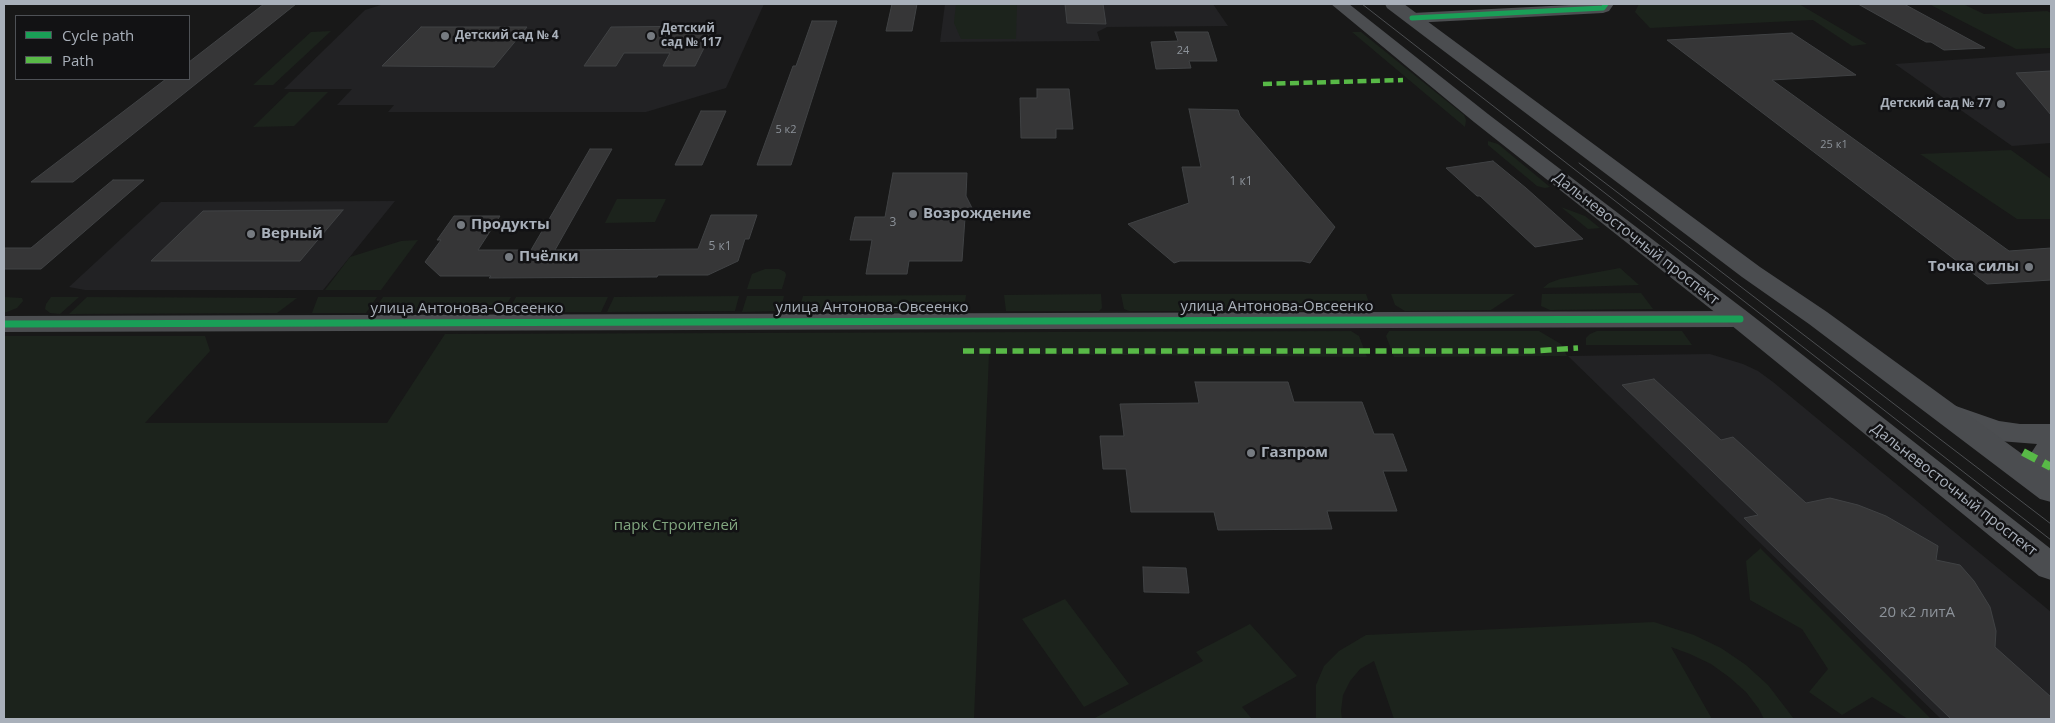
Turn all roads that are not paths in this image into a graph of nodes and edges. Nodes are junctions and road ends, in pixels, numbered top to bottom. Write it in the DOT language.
graph roads {
  1 [pos="1340,4"];
  2 [pos="1393,4"];
  3 [pos="1606,4"];
  4 [pos="1412,18"];
  5 [pos="1740,319"];
  6 [pos="4,324"];
  7 [pos="1938,407"];
  8 [pos="2051,434"];
  9 [pos="2051,444"];
  10 [pos="2050,490"];
  11 [pos="2051,567"];
  1 -- 5 [label="main road, Дальневосточный проспект"];
  2 -- 4 [label="main road"];
  3 -- 4 [label="street"];
  4 -- 7 [label="main road"];
  5 -- 6 [label="street, улица Антонова-Овсеенко"];
  5 -- 11 [label="main road, Дальневосточный проспект"];
  7 -- 8 [label="street"];
  7 -- 10 [label="main road"];
  9 -- 10 [label="street"];
}
